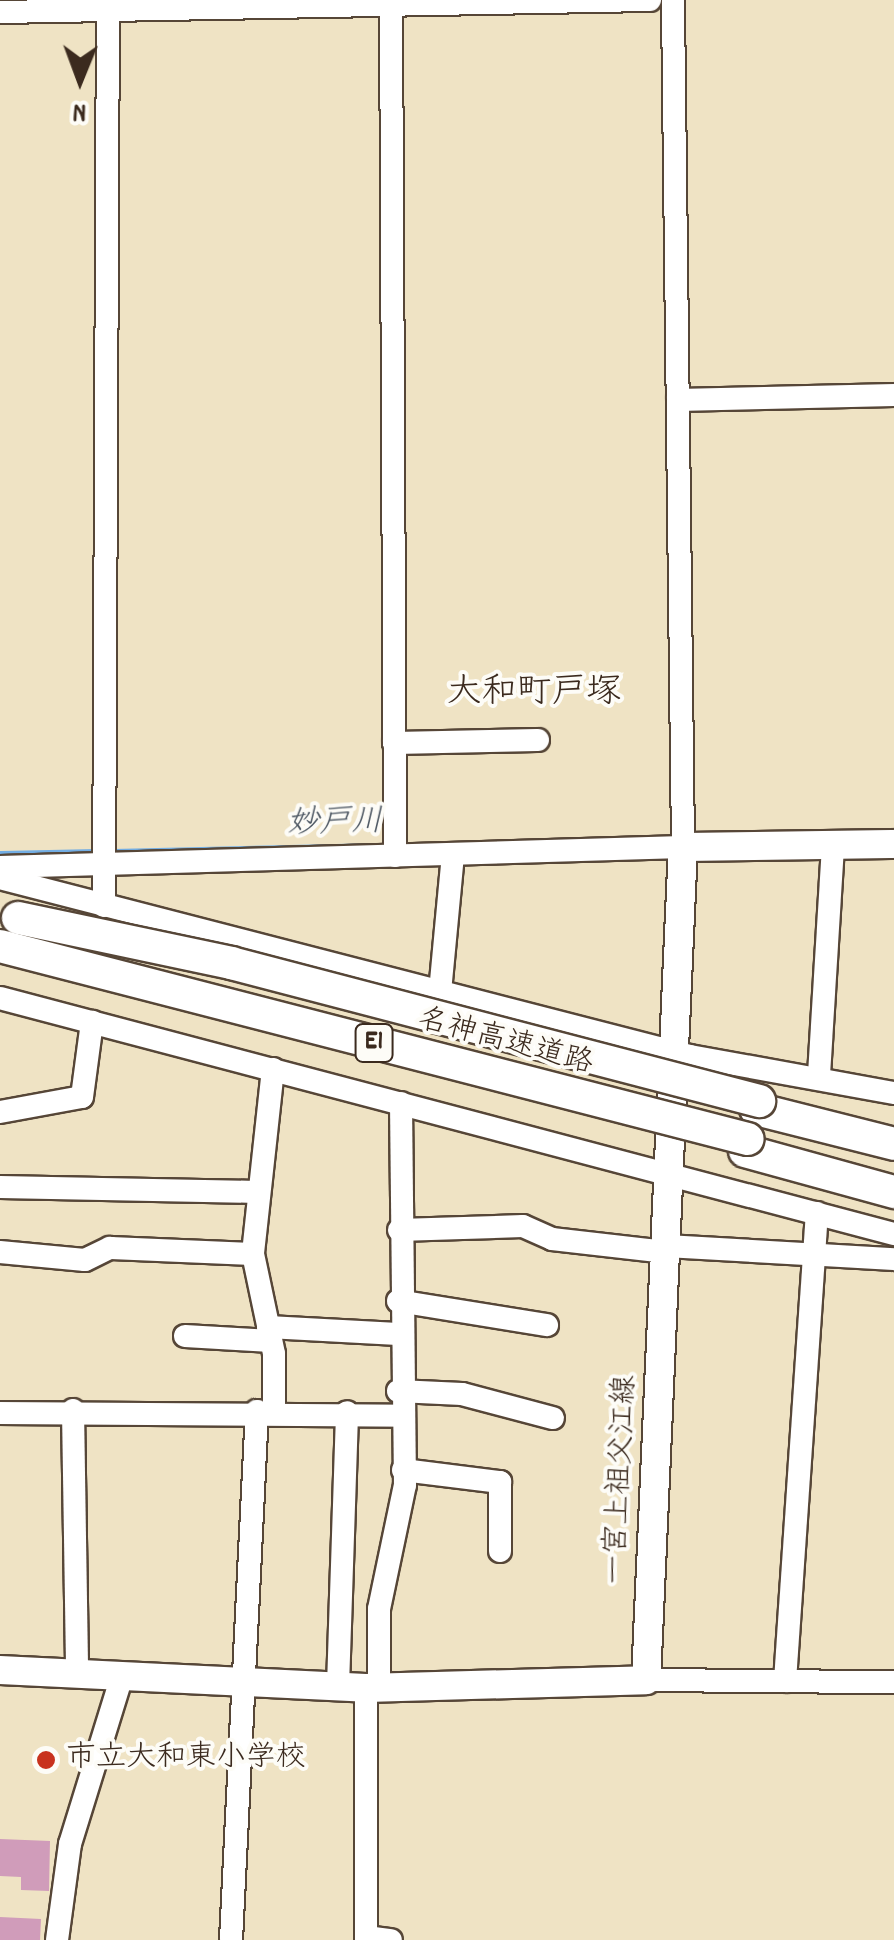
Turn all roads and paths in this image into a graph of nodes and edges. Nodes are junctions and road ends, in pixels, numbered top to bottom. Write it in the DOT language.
graph roads {
  1 [pos="650,0"];
  2 [pos="673,0"];
  3 [pos="391,2"];
  4 [pos="108,5"];
  5 [pos="0,12"];
  6 [pos="894,395"];
  7 [pos="678,400"];
  8 [pos="538,740"];
  9 [pos="394,743"];
  10 [pos="894,844"];
  11 [pos="833,845"];
  12 [pos="683,847"];
  13 [pos="395,848"];
  14 [pos="110,855"];
  15 [pos="453,855"];
  16 [pos="0,867"];
  17 [pos="0,878"];
  18 [pos="104,906"];
  19 [pos="8,932"];
  20 [pos="440,992"];
  21 [pos="0,998"];
  22 [pos="92,1022"];
  23 [pos="678,1052"];
  24 [pos="273,1069"];
  25 [pos="819,1076"];
  26 [pos="894,1094"];
  27 [pos="402,1102"];
  28 [pos="0,1112"];
  29 [pos="894,1136"];
  30 [pos="894,1144"];
  31 [pos="670,1168"];
  32 [pos="894,1177"];
  33 [pos="0,1187"];
  34 [pos="255,1192"];
  35 [pos="894,1192"];
  36 [pos="817,1213"];
  37 [pos="399,1230"];
  38 [pos="894,1234"];
  39 [pos="666,1249"];
  40 [pos="0,1252"];
  41 [pos="253,1254"];
  42 [pos="813,1254"];
  43 [pos="894,1258"];
  44 [pos="398,1301"];
  45 [pos="546,1325"];
  46 [pos="270,1334"];
  47 [pos="398,1334"];
  48 [pos="185,1336"];
  49 [pos="398,1391"];
  50 [pos="73,1410"];
  51 [pos="266,1411"];
  52 [pos="347,1412"];
  53 [pos="0,1413"];
  54 [pos="399,1416"];
  55 [pos="552,1418"];
  56 [pos="404,1470"];
  57 [pos="500,1551"];
  58 [pos="0,1670"];
  59 [pos="77,1674"];
  60 [pos="122,1676"];
  61 [pos="646,1680"];
  62 [pos="250,1682"];
  63 [pos="786,1682"];
  64 [pos="894,1682"];
  65 [pos="361,1687"];
  66 [pos="366,1938"];
  67 [pos="57,1940"];
  68 [pos="232,1940"];
  69 [pos="392,1940"];
  1 -- 3 [label="street"];
  2 -- 7 [label="street"];
  3 -- 4 [label="street"];
  3 -- 9 [label="street"];
  4 -- 5 [label="street"];
  4 -- 14 [label="street"];
  6 -- 7 [label="street"];
  7 -- 12 [label="street"];
  8 -- 9 [label="street"];
  9 -- 13 [label="street"];
  10 -- 11 [label="main road"];
  11 -- 12 [label="main road"];
  11 -- 25 [label="street"];
  12 -- 15 [label="street"];
  12 -- 23 [label="main road, 一宮上祖父江線"];
  13 -- 14 [label="street"];
  13 -- 15 [label="street"];
  14 -- 16 [label="street"];
  14 -- 18 [label="street"];
  15 -- 20 [label="street"];
  17 -- 18 [label="street"];
  18 -- 20 [label="street"];
  19 -- 29 [label="highway, bridge"];
  19 -- 30 [label="highway, 名神高速道路 / E1, bridge"];
  19 -- 32 [label="highway, 名神高速道路 / E1, bridge"];
  19 -- 35 [label="highway, bridge"];
  20 -- 23 [label="street"];
  21 -- 22 [label="street"];
  22 -- 24 [label="street"];
  22 -- 28 [label="street"];
  23 -- 25 [label="street"];
  23 -- 31 [label="main road, 一宮上祖父江線"];
  24 -- 27 [label="street"];
  24 -- 34 [label="street"];
  25 -- 26 [label="street"];
  27 -- 31 [label="street"];
  27 -- 37 [label="street"];
  31 -- 36 [label="street"];
  31 -- 39 [label="main road, 一宮上祖父江線"];
  33 -- 34 [label="street"];
  34 -- 41 [label="street"];
  36 -- 38 [label="street"];
  36 -- 42 [label="street"];
  37 -- 39 [label="street"];
  37 -- 44 [label="street"];
  39 -- 42 [label="street"];
  39 -- 61 [label="main road, 一宮上祖父江線"];
  40 -- 41 [label="street"];
  41 -- 46 [label="street"];
  42 -- 43 [label="street"];
  42 -- 63 [label="street"];
  44 -- 45 [label="street"];
  44 -- 47 [label="street"];
  46 -- 47 [label="street"];
  46 -- 48 [label="street"];
  46 -- 51 [label="street"];
  47 -- 49 [label="street"];
  49 -- 54 [label="street"];
  49 -- 55 [label="street"];
  50 -- 51 [label="street"];
  50 -- 53 [label="street"];
  50 -- 59 [label="street"];
  51 -- 52 [label="street"];
  51 -- 62 [label="street"];
  52 -- 54 [label="street"];
  52 -- 65 [label="street"];
  54 -- 56 [label="street"];
  56 -- 57 [label="street"];
  56 -- 65 [label="street"];
  58 -- 59 [label="main road"];
  59 -- 60 [label="main road"];
  60 -- 62 [label="main road"];
  60 -- 67 [label="street"];
  61 -- 63 [label="street"];
  61 -- 65 [label="main road"];
  62 -- 65 [label="main road"];
  62 -- 68 [label="street"];
  63 -- 64 [label="street"];
  65 -- 66 [label="street"];
  66 -- 69 [label="street"];
}
